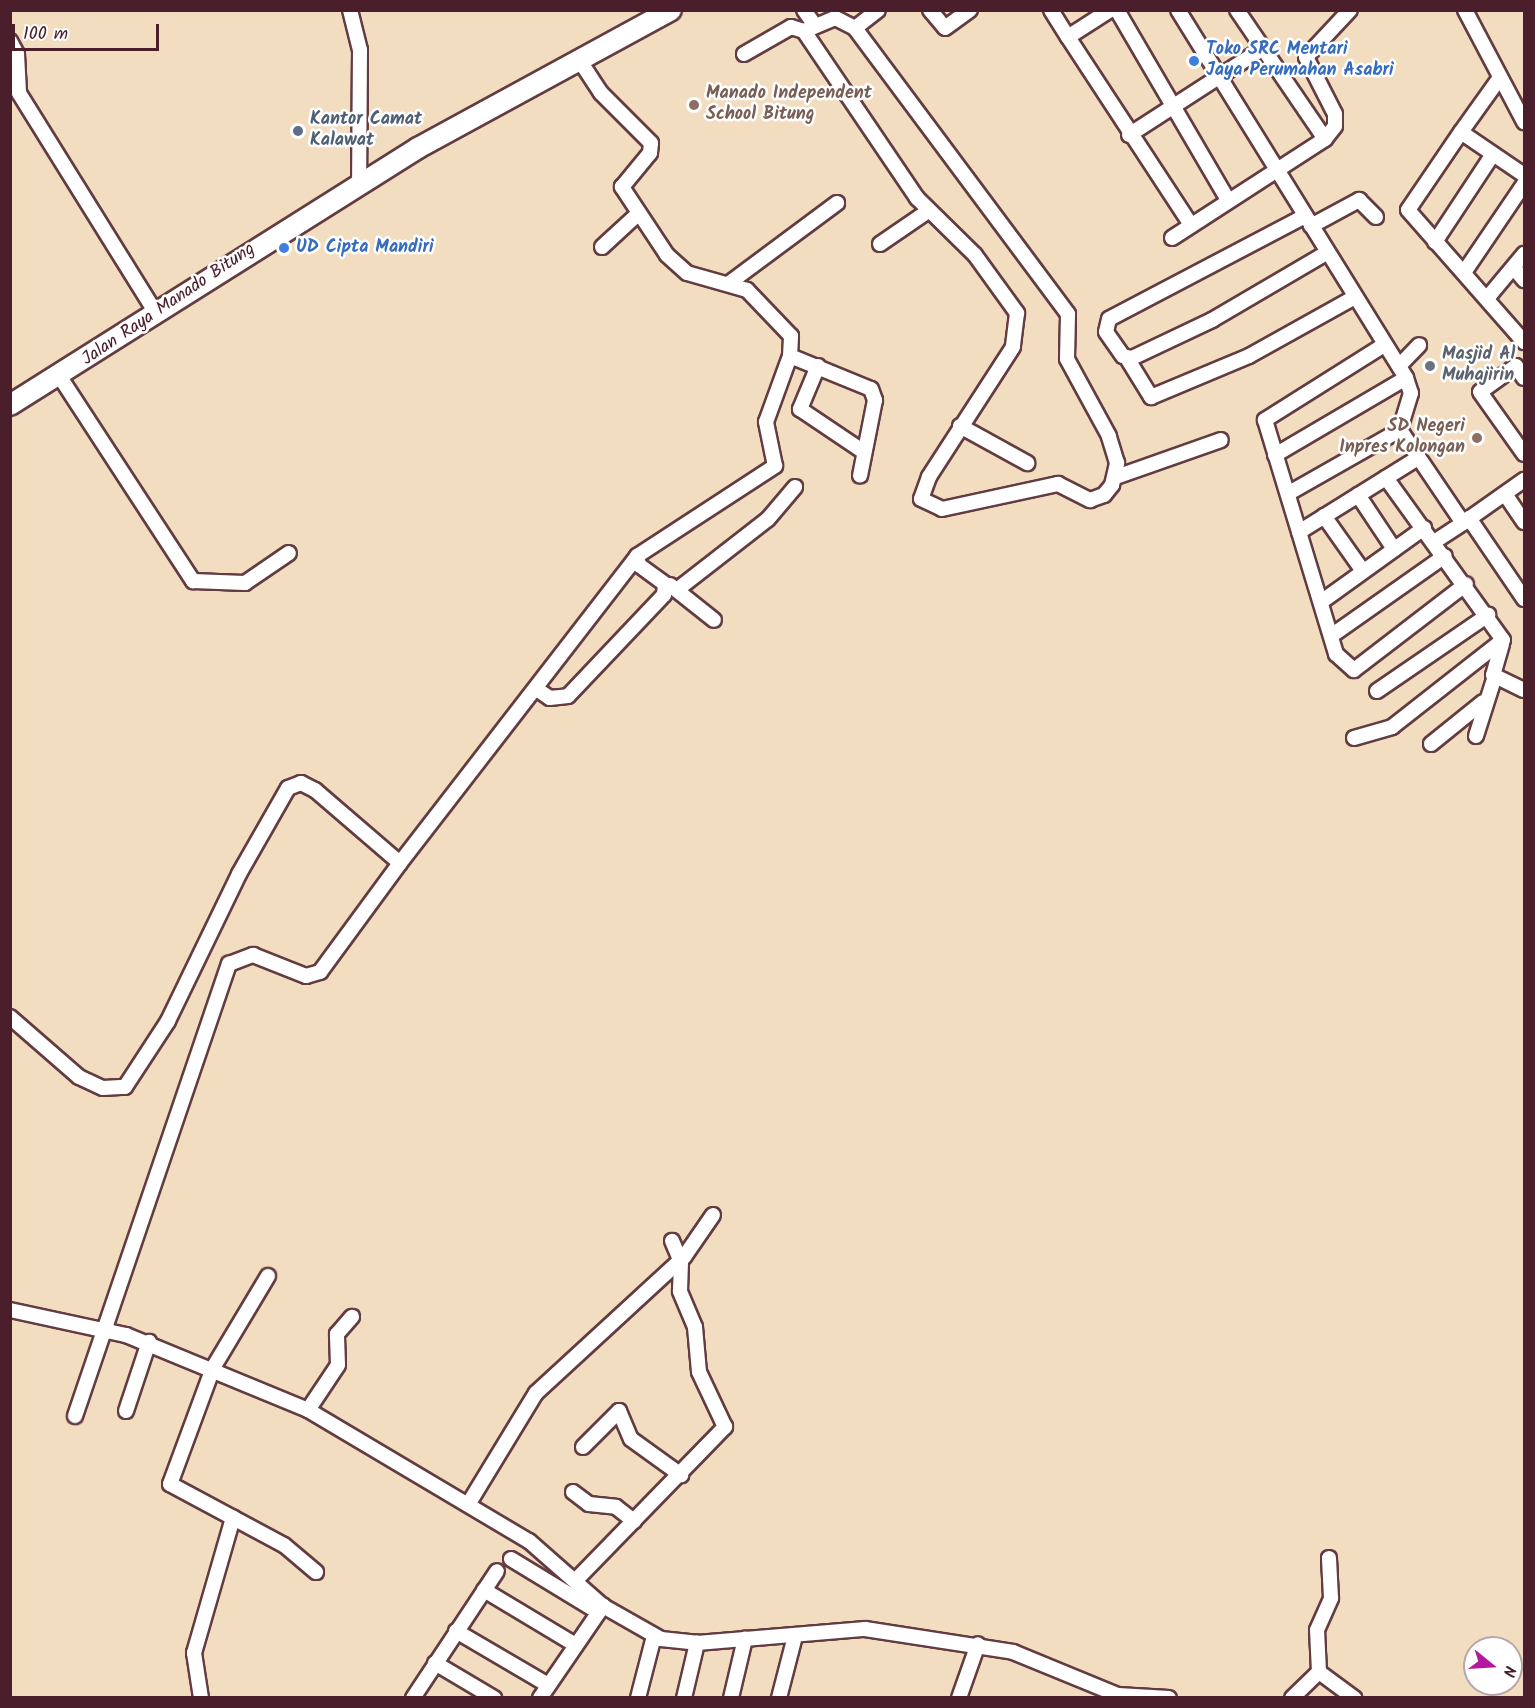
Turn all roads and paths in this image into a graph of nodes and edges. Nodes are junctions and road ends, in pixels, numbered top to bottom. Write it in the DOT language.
graph roads {
  1 [pos="350,10"];
  2 [pos="671,10"];
  3 [pos="804,10"];
  4 [pos="878,10"];
  5 [pos="930,10"];
  6 [pos="970,10"];
  7 [pos="1051,10"];
  8 [pos="1110,10"];
  9 [pos="1117,10"];
  10 [pos="1178,10"];
  11 [pos="1237,10"];
  12 [pos="1350,10"];
  13 [pos="1465,10"];
  14 [pos="826,15"];
  15 [pos="810,28"];
  16 [pos="855,28"];
  17 [pos="1068,37"];
  18 [pos="10,41"];
  19 [pos="1262,49"];
  20 [pos="744,54"];
  21 [pos="578,58"];
  22 [pos="1219,78"];
  23 [pos="1499,79"];
  24 [pos="1173,108"];
  25 [pos="1524,122"];
  26 [pos="1461,132"];
  27 [pos="1130,135"];
  28 [pos="1325,139"];
  29 [pos="1493,154"];
  30 [pos="1276,172"];
  31 [pos="1524,175"];
  32 [pos="359,184"];
  33 [pos="1524,184"];
  34 [pos="1228,200"];
  35 [pos="837,203"];
  36 [pos="928,211"];
  37 [pos="639,213"];
  38 [pos="1376,217"];
  39 [pos="1308,221"];
  40 [pos="1191,225"];
  41 [pos="1172,238"];
  42 [pos="1435,242"];
  43 [pos="880,244"];
  44 [pos="602,247"];
  45 [pos="1326,252"];
  46 [pos="1524,254"];
  47 [pos="1514,268"];
  48 [pos="1465,271"];
  49 [pos="1524,280"];
  50 [pos="728,284"];
  51 [pos="1489,296"];
  52 [pos="1353,298"];
  53 [pos="157,315"];
  54 [pos="1524,342"];
  55 [pos="1384,345"];
  56 [pos="1419,345"];
  57 [pos="790,356"];
  58 [pos="1127,358"];
  59 [pos="1520,363"];
  60 [pos="818,366"];
  61 [pos="1402,372"];
  62 [pos="60,376"];
  63 [pos="1524,378"];
  64 [pos="10,405"];
  65 [pos="960,426"];
  66 [pos="1400,430"];
  67 [pos="1221,440"];
  68 [pos="864,452"];
  69 [pos="1524,454"];
  70 [pos="1275,455"];
  71 [pos="1418,458"];
  72 [pos="1027,463"];
  73 [pos="860,476"];
  74 [pos="1116,477"];
  75 [pos="1386,478"];
  76 [pos="1524,480"];
  77 [pos="795,487"];
  78 [pos="1288,493"];
  79 [pos="1505,494"];
  80 [pos="1358,495"];
  81 [pos="1324,516"];
  82 [pos="1466,520"];
  83 [pos="1524,522"];
  84 [pos="1424,528"];
  85 [pos="1299,532"];
  86 [pos="1434,542"];
  87 [pos="1394,549"];
  88 [pos="289,553"];
  89 [pos="637,556"];
  90 [pos="1445,556"];
  91 [pos="1363,571"];
  92 [pos="663,582"];
  93 [pos="1466,584"];
  94 [pos="678,589"];
  95 [pos="1524,599"];
  96 [pos="1321,602"];
  97 [pos="1488,615"];
  98 [pos="714,620"];
  99 [pos="1332,636"];
  100 [pos="1502,644"];
  101 [pos="1495,676"];
  102 [pos="538,690"];
  103 [pos="1524,690"];
  104 [pos="1377,691"];
  105 [pos="1483,702"];
  106 [pos="1476,736"];
  107 [pos="1354,738"];
  108 [pos="1431,744"];
  109 [pos="400,863"];
  110 [pos="10,1017"];
  111 [pos="713,1215"];
  112 [pos="672,1241"];
  113 [pos="680,1260"];
  114 [pos="268,1276"];
  115 [pos="10,1310"];
  116 [pos="352,1317"];
  117 [pos="105,1328"];
  118 [pos="149,1342"];
  119 [pos="213,1368"];
  120 [pos="308,1410"];
  121 [pos="126,1411"];
  122 [pos="75,1416"];
  123 [pos="583,1447"];
  124 [pos="681,1475"];
  125 [pos="573,1492"];
  126 [pos="469,1503"];
  127 [pos="233,1518"];
  128 [pos="634,1521"];
  129 [pos="1329,1558"];
  130 [pos="511,1559"];
  131 [pos="497,1571"];
  132 [pos="316,1572"];
  133 [pos="576,1580"];
  134 [pos="484,1590"];
  135 [pos="600,1609"];
  136 [pos="456,1631"];
  137 [pos="654,1636"];
  138 [pos="795,1636"];
  139 [pos="746,1639"];
  140 [pos="698,1643"];
  141 [pos="574,1644"];
  142 [pos="978,1644"];
  143 [pos="435,1663"];
  144 [pos="1319,1672"];
  145 [pos="548,1685"];
  146 [pos="201,1698"];
  147 [pos="413,1698"];
  148 [pos="494,1698"];
  149 [pos="540,1698"];
  150 [pos="638,1698"];
  151 [pos="684,1698"];
  152 [pos="731,1698"];
  153 [pos="779,1698"];
  154 [pos="959,1698"];
  155 [pos="1168,1698"];
  156 [pos="1292,1698"];
  157 [pos="1354,1698"];
  1 -- 32 [label="street"];
  2 -- 21 [label="highway, Jalan Raya Manado Bitung"];
  3 -- 15 [label="street"];
  4 -- 16 [label="street"];
  5 -- 6 [label="street"];
  7 -- 17 [label="street"];
  8 -- 17 [label="street"];
  9 -- 24 [label="street"];
  10 -- 22 [label="street"];
  11 -- 19 [label="street"];
  12 -- 28 [label="street"];
  13 -- 23 [label="street"];
  14 -- 15 [label="street"];
  14 -- 16 [label="street"];
  15 -- 20 [label="street"];
  15 -- 36 [label="street"];
  16 -- 74 [label="street"];
  17 -- 27 [label="street"];
  18 -- 53 [label="street"];
  19 -- 22 [label="street"];
  19 -- 28 [label="street"];
  21 -- 32 [label="highway, Jalan Raya Manado Bitung"];
  21 -- 37 [label="street"];
  22 -- 24 [label="street"];
  22 -- 30 [label="street"];
  23 -- 25 [label="street"];
  23 -- 26 [label="street"];
  24 -- 27 [label="street"];
  24 -- 34 [label="street"];
  26 -- 29 [label="street"];
  26 -- 42 [label="street"];
  27 -- 40 [label="street"];
  28 -- 30 [label="street"];
  29 -- 31 [label="street"];
  29 -- 42 [label="street"];
  30 -- 34 [label="street"];
  30 -- 39 [label="street"];
  32 -- 53 [label="highway, Jalan Raya Manado Bitung"];
  33 -- 48 [label="street"];
  34 -- 40 [label="street"];
  35 -- 50 [label="street"];
  36 -- 43 [label="street"];
  36 -- 65 [label="street"];
  37 -- 44 [label="street"];
  37 -- 50 [label="street"];
  38 -- 39 [label="street"];
  39 -- 45 [label="street"];
  39 -- 58 [label="street"];
  40 -- 41 [label="street"];
  42 -- 48 [label="street"];
  45 -- 52 [label="street"];
  45 -- 58 [label="street"];
  46 -- 47 [label="street"];
  47 -- 49 [label="street"];
  47 -- 51 [label="street"];
  48 -- 51 [label="street"];
  50 -- 57 [label="street"];
  51 -- 54 [label="street"];
  52 -- 55 [label="street"];
  52 -- 58 [label="street"];
  53 -- 62 [label="highway, Jalan Raya Manado Bitung"];
  55 -- 61 [label="street"];
  55 -- 70 [label="street"];
  56 -- 61 [label="street"];
  57 -- 60 [label="street"];
  57 -- 89 [label="street"];
  59 -- 63 [label="street"];
  59 -- 69 [label="street"];
  60 -- 68 [label="street"];
  60 -- 68 [label="street"];
  61 -- 66 [label="street"];
  61 -- 70 [label="street"];
  62 -- 64 [label="highway, Jalan Raya Manado Bitung"];
  62 -- 88 [label="street"];
  65 -- 72 [label="street"];
  65 -- 74 [label="street"];
  66 -- 71 [label="street"];
  66 -- 78 [label="street"];
  67 -- 74 [label="street"];
  68 -- 73 [label="street"];
  70 -- 78 [label="street"];
  71 -- 75 [label="street"];
  71 -- 82 [label="street"];
  75 -- 80 [label="street"];
  75 -- 84 [label="street"];
  76 -- 79 [label="street"];
  77 -- 94 [label="street"];
  78 -- 85 [label="street"];
  79 -- 82 [label="street"];
  79 -- 83 [label="street"];
  80 -- 81 [label="street"];
  80 -- 87 [label="street"];
  81 -- 85 [label="street"];
  81 -- 91 [label="street"];
  82 -- 86 [label="street"];
  82 -- 95 [label="street"];
  84 -- 86 [label="street"];
  84 -- 87 [label="street"];
  85 -- 96 [label="street"];
  86 -- 90 [label="street"];
  87 -- 91 [label="street"];
  89 -- 92 [label="street"];
  89 -- 102 [label="street"];
  90 -- 93 [label="street"];
  90 -- 99 [label="street"];
  91 -- 96 [label="street"];
  92 -- 94 [label="street"];
  92 -- 102 [label="street"];
  93 -- 97 [label="street"];
  93 -- 99 [label="street"];
  94 -- 98 [label="street"];
  96 -- 99 [label="street"];
  97 -- 100 [label="street"];
  97 -- 104 [label="street"];
  100 -- 101 [label="street"];
  100 -- 107 [label="street"];
  101 -- 103 [label="street"];
  101 -- 105 [label="street"];
  102 -- 109 [label="street"];
  105 -- 106 [label="street"];
  105 -- 108 [label="street"];
  109 -- 110 [label="street"];
  109 -- 117 [label="street"];
  111 -- 113 [label="street"];
  112 -- 113 [label="street"];
  113 -- 124 [label="street"];
  113 -- 126 [label="street"];
  114 -- 119 [label="street"];
  115 -- 117 [label="street"];
  116 -- 120 [label="street"];
  117 -- 118 [label="street"];
  117 -- 122 [label="street"];
  118 -- 119 [label="street"];
  118 -- 121 [label="street"];
  119 -- 120 [label="street"];
  119 -- 127 [label="street"];
  120 -- 126 [label="street"];
  123 -- 124 [label="street"];
  124 -- 128 [label="street"];
  125 -- 128 [label="street"];
  126 -- 133 [label="street"];
  127 -- 132 [label="street"];
  127 -- 146 [label="street"];
  128 -- 133 [label="street"];
  129 -- 144 [label="street"];
  130 -- 135 [label="street"];
  131 -- 134 [label="street"];
  133 -- 135 [label="street"];
  134 -- 136 [label="street"];
  134 -- 141 [label="street"];
  135 -- 137 [label="street"];
  135 -- 141 [label="street"];
  136 -- 143 [label="street"];
  136 -- 145 [label="street"];
  137 -- 140 [label="street"];
  137 -- 150 [label="street"];
  138 -- 139 [label="street"];
  138 -- 142 [label="street"];
  138 -- 153 [label="street"];
  139 -- 140 [label="street"];
  139 -- 152 [label="street"];
  140 -- 151 [label="street"];
  141 -- 145 [label="street"];
  142 -- 154 [label="street"];
  142 -- 155 [label="street"];
  143 -- 147 [label="street"];
  143 -- 148 [label="street"];
  144 -- 156 [label="street"];
  144 -- 157 [label="street"];
  145 -- 149 [label="street"];
}
